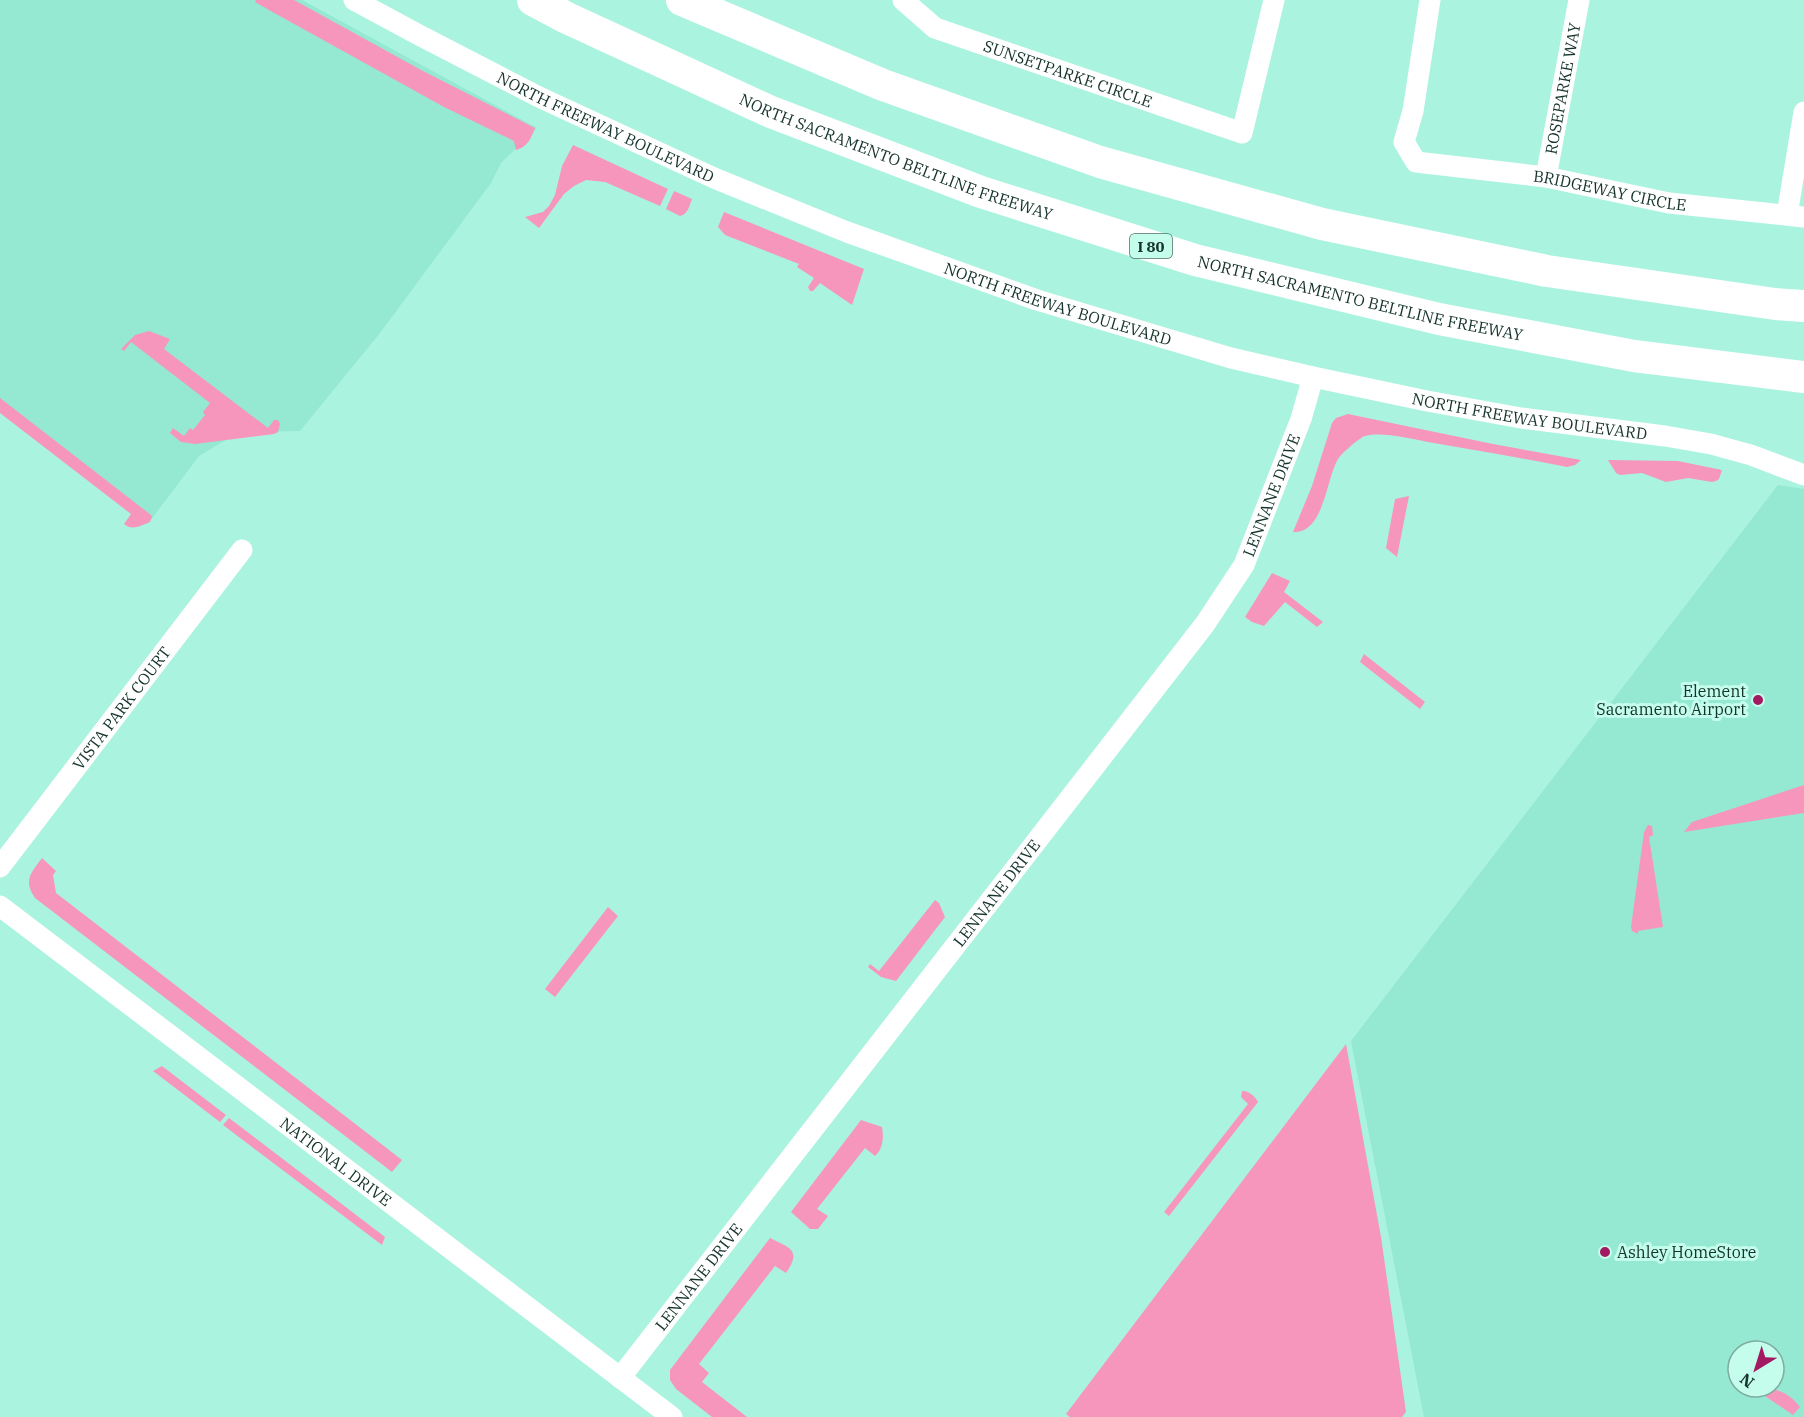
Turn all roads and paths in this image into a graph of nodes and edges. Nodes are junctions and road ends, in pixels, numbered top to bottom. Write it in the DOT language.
graph roads {
  1 [pos="354,0"];
  2 [pos="533,0"];
  3 [pos="682,0"];
  4 [pos="903,0"];
  5 [pos="1274,0"];
  6 [pos="1430,0"];
  7 [pos="1579,0"];
  8 [pos="1804,112"];
  9 [pos="1546,177"];
  10 [pos="1795,216"];
  11 [pos="1804,306"];
  12 [pos="1313,377"];
  13 [pos="1804,377"];
  14 [pos="1804,475"];
  15 [pos="242,550"];
  16 [pos="0,867"];
  17 [pos="0,906"];
  18 [pos="620,1377"];
  19 [pos="672,1417"];
  1 -- 12 [label="street, NORTH FREEWAY BOULEVARD"];
  2 -- 13 [label="highway, NORTH SACRAMENTO BELTLINE FREEWAY / I 80"];
  3 -- 11 [label="highway"];
  4 -- 5 [label="street, SUNSETPARKE CIRCLE"];
  6 -- 9 [label="street, BRIDGEWAY CIRCLE"];
  7 -- 9 [label="street, ROSEPARKE WAY"];
  8 -- 10 [label="street"];
  9 -- 10 [label="street, BRIDGEWAY CIRCLE"];
  12 -- 14 [label="street, NORTH FREEWAY BOULEVARD"];
  12 -- 18 [label="street, LENNANE DRIVE"];
  15 -- 16 [label="street, VISTA PARK COURT"];
  17 -- 18 [label="street, NATIONAL DRIVE"];
  18 -- 19 [label="street, NATIONAL DRIVE"];
}
